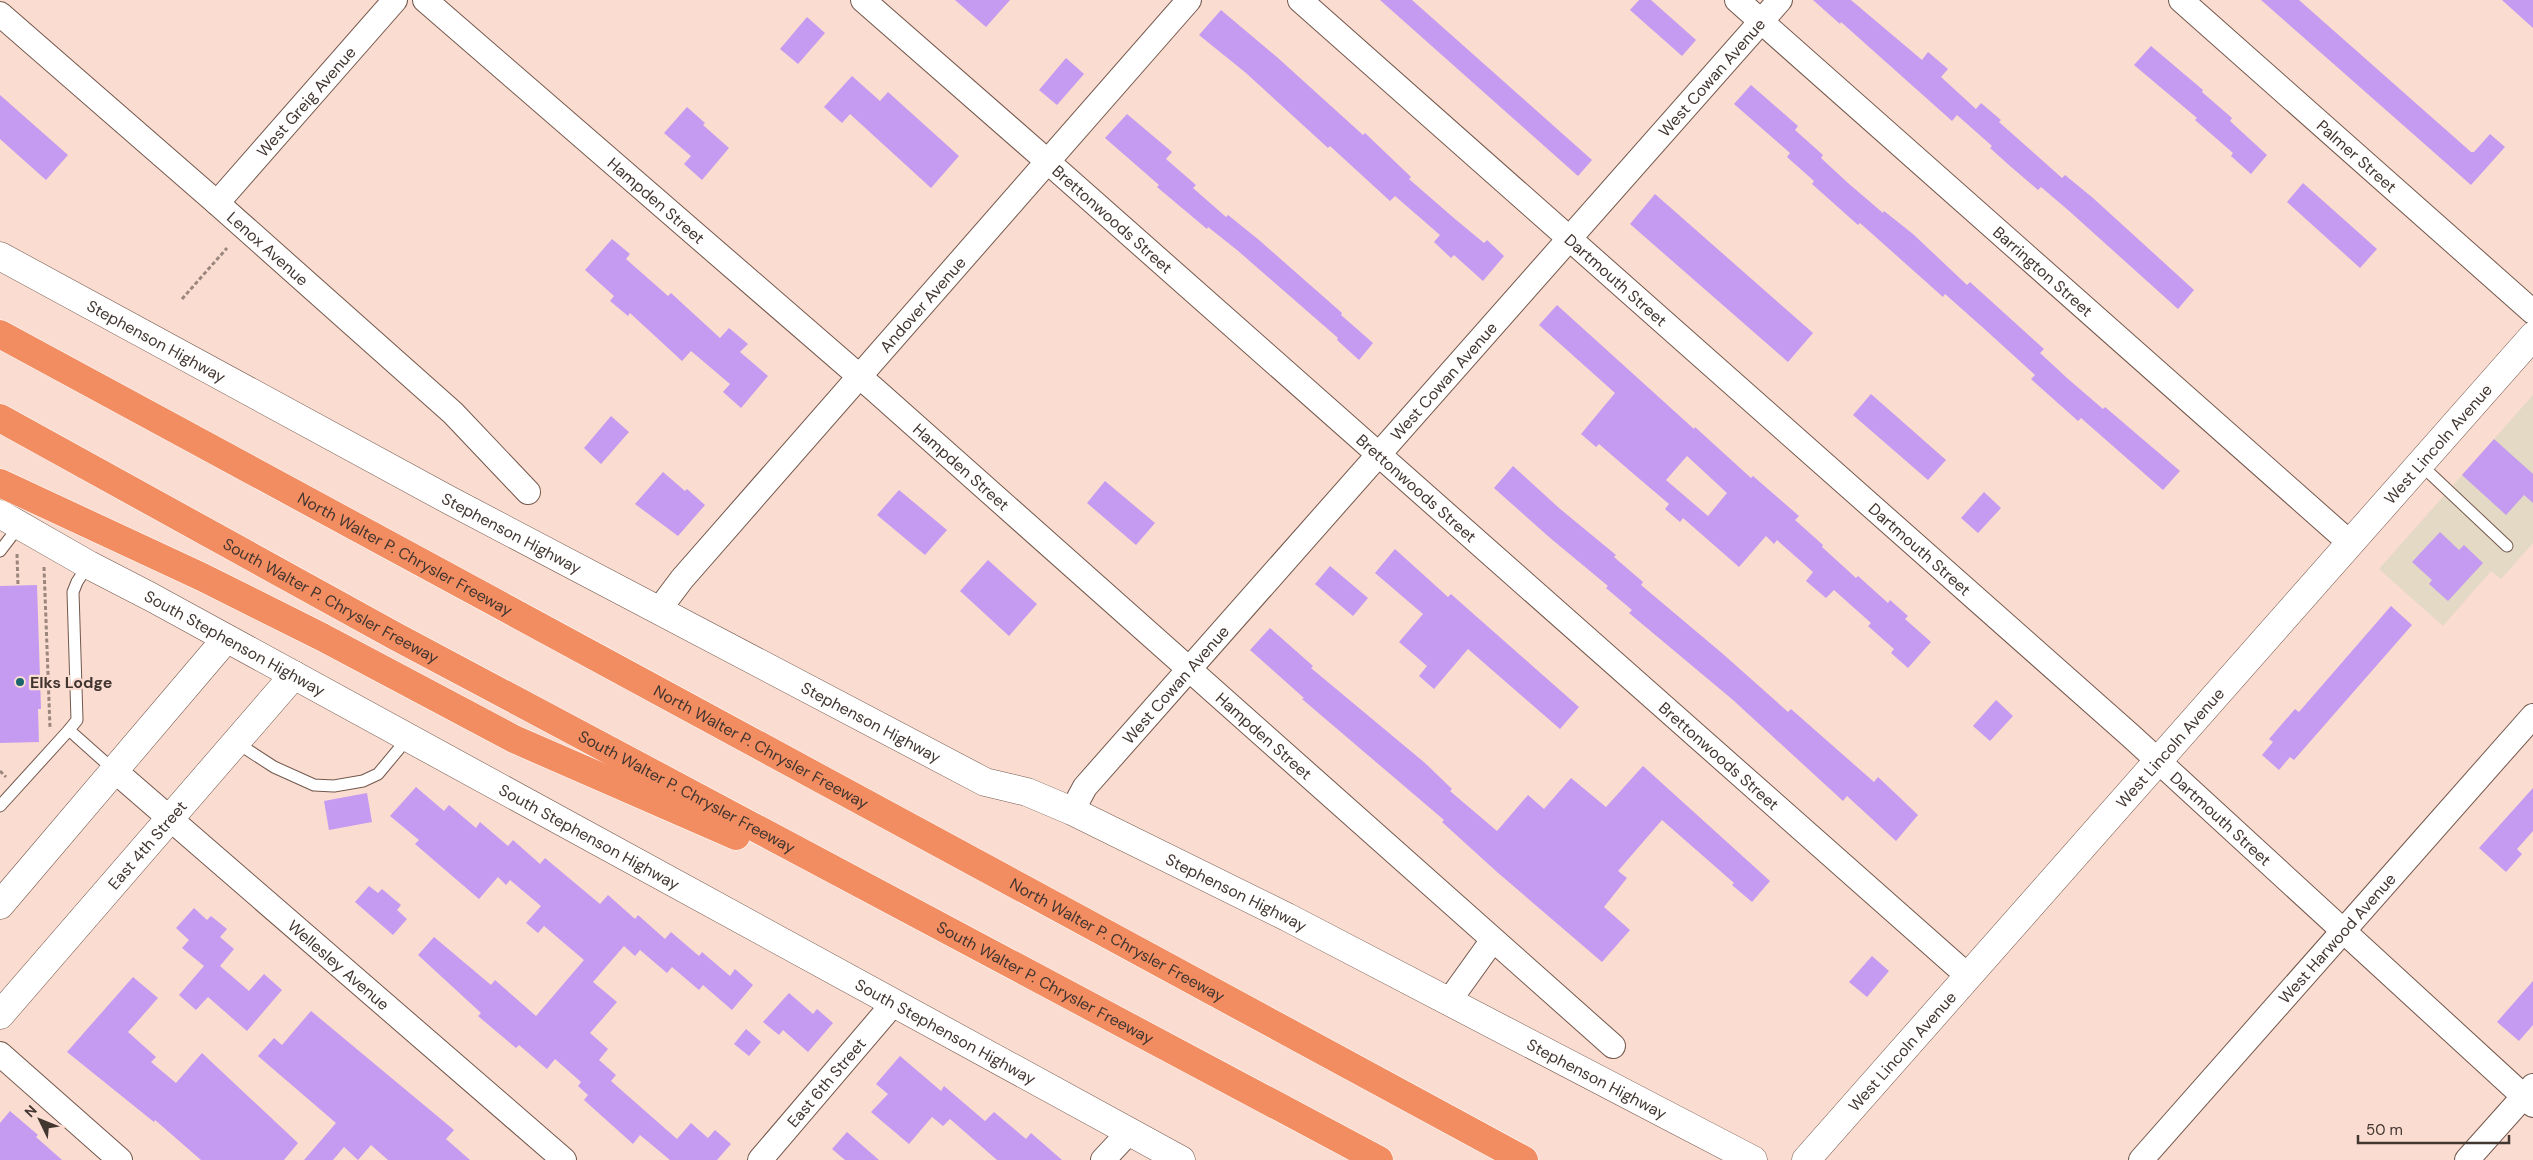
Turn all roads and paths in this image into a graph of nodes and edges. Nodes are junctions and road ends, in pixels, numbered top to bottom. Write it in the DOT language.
graph roads {
  1 [pos="395,0"];
  2 [pos="425,0"];
  3 [pos="863,0"];
  4 [pos="1189,0"];
  5 [pos="1300,0"];
  6 [pos="1736,0"];
  7 [pos="1780,0"];
  8 [pos="2181,0"];
  9 [pos="0,14"];
  10 [pos="1761,22"];
  11 [pos="1047,160"];
  12 [pos="217,203"];
  13 [pos="1569,238"];
  14 [pos="227,248"];
  15 [pos="0,256"];
  16 [pos="182,299"];
  17 [pos="2533,312"];
  18 [pos="0,334"];
  19 [pos="2533,336"];
  20 [pos="859,376"];
  21 [pos="0,418"];
  22 [pos="1379,454"];
  23 [pos="2420,464"];
  24 [pos="0,484"];
  25 [pos="528,492"];
  26 [pos="12,529"];
  27 [pos="2350,543"];
  28 [pos="2507,546"];
  29 [pos="0,551"];
  30 [pos="44,564"];
  31 [pos="89,565"];
  32 [pos="18,586"];
  33 [pos="658,611"];
  34 [pos="226,639"];
  35 [pos="1189,669"];
  36 [pos="294,675"];
  37 [pos="2533,716"];
  38 [pos="69,730"];
  39 [pos="50,732"];
  40 [pos="408,737"];
  41 [pos="237,744"];
  42 [pos="2158,761"];
  43 [pos="0,771"];
  44 [pos="114,771"];
  45 [pos="10,780"];
  46 [pos="0,806"];
  47 [pos="1072,811"];
  48 [pos="170,818"];
  49 [pos="0,905"];
  50 [pos="925,919"];
  51 [pos="2343,931"];
  52 [pos="1492,941"];
  53 [pos="1968,976"];
  54 [pos="1449,1001"];
  55 [pos="893,1004"];
  56 [pos="0,1015"];
  57 [pos="1613,1046"];
  58 [pos="0,1054"];
  59 [pos="2530,1096"];
  60 [pos="1130,1131"];
  61 [pos="120,1160"];
  62 [pos="564,1160"];
  63 [pos="760,1160"];
  64 [pos="1103,1160"];
  65 [pos="1180,1160"];
  66 [pos="1378,1160"];
  67 [pos="1524,1160"];
  68 [pos="1753,1160"];
  69 [pos="1806,1160"];
  70 [pos="2141,1160"];
  71 [pos="2467,1160"];
  1 -- 12 [label="street, West Greig Avenue"];
  2 -- 20 [label="street, Hampden Street"];
  3 -- 11 [label="street, Brettonwoods Street"];
  4 -- 11 [label="street, Andover Avenue"];
  5 -- 13 [label="street, Dartmouth Street"];
  6 -- 10 [label="street, Barrington Street"];
  7 -- 10 [label="street, West Cowan Avenue"];
  8 -- 17 [label="street, Palmer Street"];
  9 -- 12 [label="street, Lenox Avenue"];
  10 -- 13 [label="street, West Cowan Avenue"];
  10 -- 27 [label="street, Barrington Street"];
  11 -- 20 [label="street, Andover Avenue"];
  11 -- 22 [label="street, Brettonwoods Street"];
  12 -- 25 [label="street, Lenox Avenue"];
  13 -- 22 [label="street, West Cowan Avenue"];
  13 -- 42 [label="street, Dartmouth Street"];
  14 -- 16 [label="path"];
  15 -- 33 [label="main road, Stephenson Highway"];
  18 -- 67 [label="highway, North Walter P. Chrysler Freeway"];
  19 -- 23 [label="main road, West Lincoln Avenue"];
  20 -- 33 [label="street, Andover Avenue"];
  20 -- 35 [label="street, Hampden Street"];
  21 -- 50 [label="highway, South Walter P. Chrysler Freeway"];
  22 -- 35 [label="street, West Cowan Avenue"];
  22 -- 53 [label="street, Brettonwoods Street"];
  23 -- 27 [label="main road, West Lincoln Avenue"];
  23 -- 28 [label="lane"];
  24 -- 50 [label="highway"];
  26 -- 29 [label="lane"];
  26 -- 31 [label="main road, South Stephenson Highway"];
  26 -- 32 [label="path"];
  27 -- 42 [label="main road, West Lincoln Avenue"];
  30 -- 39 [label="path"];
  31 -- 34 [label="main road, South Stephenson Highway"];
  31 -- 38 [label="lane"];
  33 -- 47 [label="main road, Stephenson Highway"];
  34 -- 36 [label="main road, South Stephenson Highway"];
  34 -- 44 [label="main road"];
  35 -- 47 [label="street, West Cowan Avenue"];
  35 -- 52 [label="street, Hampden Street"];
  36 -- 40 [label="main road, South Stephenson Highway"];
  36 -- 41 [label="main road, East 4th Street"];
  37 -- 51 [label="street, West Harwood Avenue"];
  38 -- 44 [label="lane"];
  38 -- 46 [label="lane"];
  40 -- 41 [label="lane"];
  40 -- 55 [label="main road, South Stephenson Highway"];
  41 -- 48 [label="main road, East 4th Street"];
  42 -- 51 [label="street, Dartmouth Street"];
  42 -- 53 [label="main road, West Lincoln Avenue"];
  43 -- 45 [label="path"];
  44 -- 48 [label="street, Wellesley Avenue"];
  44 -- 49 [label="main road"];
  47 -- 54 [label="main road, Stephenson Highway"];
  48 -- 56 [label="main road, East 4th Street"];
  48 -- 62 [label="street, Wellesley Avenue"];
  50 -- 66 [label="highway, South Walter P. Chrysler Freeway"];
  51 -- 59 [label="street, Dartmouth Street"];
  51 -- 70 [label="street, West Harwood Avenue"];
  52 -- 54 [label="street"];
  52 -- 57 [label="street, Hampden Street"];
  53 -- 69 [label="main road, West Lincoln Avenue"];
  54 -- 68 [label="main road, Stephenson Highway"];
  55 -- 60 [label="main road, South Stephenson Highway"];
  55 -- 63 [label="street, East 6th Street"];
  58 -- 61 [label="street"];
  59 -- 71 [label="street"];
  60 -- 64 [label="street"];
  60 -- 65 [label="main road, South Stephenson Highway"];
}
